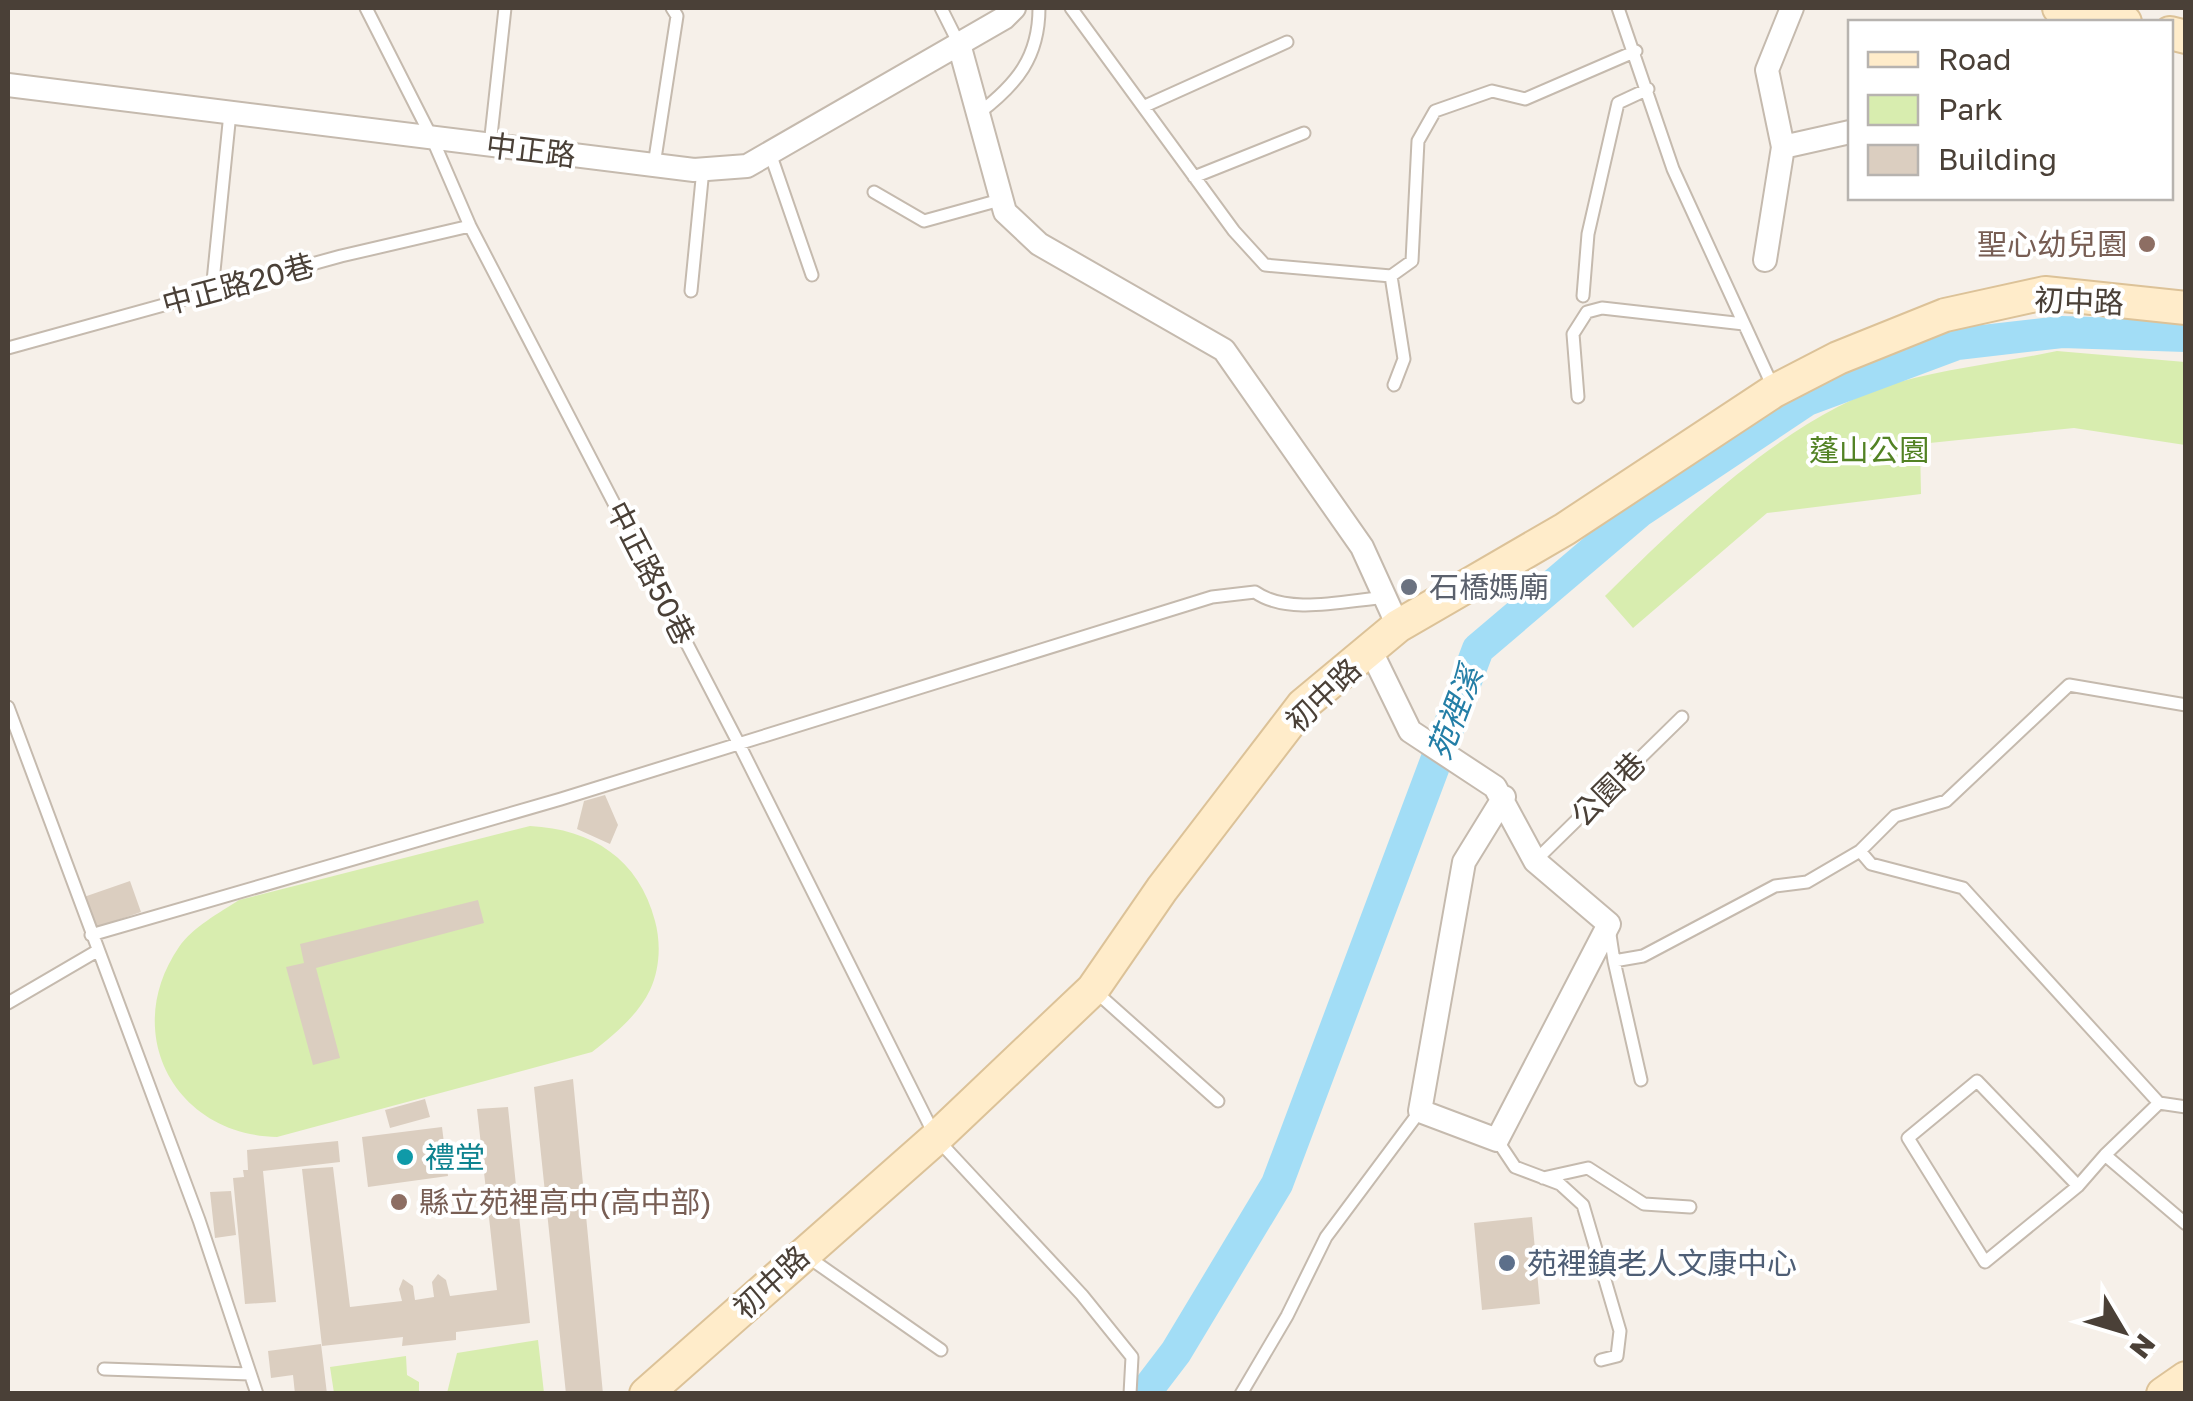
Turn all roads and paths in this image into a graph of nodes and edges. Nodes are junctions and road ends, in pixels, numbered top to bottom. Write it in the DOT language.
graph roads {
  1 [pos="366,8"];
  2 [pos="505,8"];
  3 [pos="672,8"];
  4 [pos="941,8"];
  5 [pos="1014,8"];
  6 [pos="1039,8"];
  7 [pos="1071,8"];
  8 [pos="1618,8"];
  9 [pos="1792,8"];
  10 [pos="2059,8"];
  11 [pos="2105,20"];
  12 [pos="1286,42"];
  13 [pos="959,44"];
  14 [pos="1636,51"];
  15 [pos="8,85"];
  16 [pos="1648,89"];
  17 [pos="1145,106"];
  18 [pos="230,113"];
  19 [pos="979,113"];
  20 [pos="1304,132"];
  21 [pos="1848,132"];
  22 [pos="432,138"];
  23 [pos="490,145"];
  24 [pos="1783,147"];
  25 [pos="770,152"];
  26 [pos="654,165"];
  27 [pos="703,169"];
  28 [pos="1194,177"];
  29 [pos="874,192"];
  30 [pos="1000,200"];
  31 [pos="470,226"];
  32 [pos="1765,260"];
  33 [pos="812,275"];
  34 [pos="1391,276"];
  35 [pos="692,291"];
  36 [pos="212,292"];
  37 [pos="1583,296"];
  38 [pos="2186,308"];
  39 [pos="1744,324"];
  40 [pos="8,348"];
  41 [pos="1394,386"];
  42 [pos="1774,391"];
  43 [pos="1578,397"];
  44 [pos="1393,611"];
  45 [pos="1370,649"];
  46 [pos="2186,705"];
  47 [pos="8,706"];
  48 [pos="1682,717"];
  49 [pos="739,744"];
  50 [pos="1499,792"];
  51 [pos="1860,850"];
  52 [pos="1535,861"];
  53 [pos="1608,924"];
  54 [pos="91,935"];
  55 [pos="97,951"];
  56 [pos="1614,962"];
  57 [pos="1093,989"];
  58 [pos="8,1003"];
  59 [pos="1641,1080"];
  60 [pos="1218,1102"];
  61 [pos="2159,1102"];
  62 [pos="2186,1108"];
  63 [pos="1420,1112"];
  64 [pos="936,1138"];
  65 [pos="1497,1140"];
  66 [pos="2105,1155"];
  67 [pos="1542,1178"];
  68 [pos="2078,1186"];
  69 [pos="1690,1206"];
  70 [pos="2186,1224"];
  71 [pos="802,1253"];
  72 [pos="940,1350"];
  73 [pos="1601,1360"];
  74 [pos="104,1369"];
  75 [pos="250,1374"];
  76 [pos="2186,1378"];
  77 [pos="257,1394"];
  78 [pos="646,1394"];
  79 [pos="1130,1394"];
  80 [pos="1241,1394"];
  81 [pos="2163,1394"];
  1 -- 22 [label="lane, 中正路50巷"];
  2 -- 23 [label="lane"];
  3 -- 26 [label="lane"];
  4 -- 13 [label="lane"];
  5 -- 13 [label="street, 中正路"];
  6 -- 19 [label="lane"];
  7 -- 17 [label="lane"];
  8 -- 14 [label="lane"];
  9 -- 24 [label="street"];
  10 -- 11 [label="street"];
  12 -- 17 [label="lane"];
  13 -- 19 [label="street"];
  13 -- 25 [label="street, 中正路"];
  14 -- 16 [label="lane"];
  14 -- 34 [label="lane"];
  15 -- 18 [label="street, 中正路"];
  16 -- 37 [label="lane"];
  16 -- 39 [label="lane"];
  17 -- 28 [label="lane"];
  18 -- 22 [label="street, 中正路"];
  18 -- 36 [label="lane"];
  19 -- 30 [label="street"];
  20 -- 28 [label="lane"];
  21 -- 24 [label="street"];
  22 -- 23 [label="street, 中正路"];
  22 -- 31 [label="lane, 中正路50巷"];
  23 -- 26 [label="street, 中正路"];
  24 -- 32 [label="street"];
  25 -- 27 [label="street, 中正路"];
  25 -- 33 [label="lane"];
  26 -- 27 [label="street, 中正路"];
  27 -- 35 [label="lane"];
  28 -- 34 [label="lane"];
  29 -- 30 [label="lane"];
  30 -- 44 [label="street"];
  31 -- 36 [label="lane, 中正路20巷"];
  31 -- 49 [label="lane, 中正路50巷"];
  34 -- 41 [label="lane"];
  36 -- 40 [label="lane, 中正路20巷"];
  38 -- 42 [label="street, 初中路"];
  39 -- 42 [label="lane"];
  39 -- 43 [label="lane"];
  42 -- 44 [label="street, 初中路"];
  44 -- 45 [label="street, 初中路"];
  44 -- 49 [label="lane"];
  45 -- 50 [label="street"];
  45 -- 57 [label="street, 初中路"];
  46 -- 51 [label="lane"];
  47 -- 54 [label="lane"];
  48 -- 52 [label="lane, 公園巷"];
  49 -- 54 [label="lane"];
  49 -- 64 [label="lane, 中正路50巷"];
  50 -- 52 [label="street"];
  50 -- 63 [label="street"];
  51 -- 56 [label="lane"];
  51 -- 61 [label="lane"];
  52 -- 53 [label="street"];
  53 -- 56 [label="lane"];
  53 -- 65 [label="street"];
  54 -- 55 [label="lane"];
  55 -- 58 [label="lane"];
  55 -- 75 [label="lane"];
  56 -- 59 [label="lane"];
  57 -- 60 [label="lane"];
  57 -- 64 [label="street, 初中路"];
  61 -- 62 [label="lane"];
  61 -- 66 [label="lane"];
  63 -- 65 [label="street"];
  63 -- 80 [label="lane"];
  64 -- 71 [label="street, 初中路"];
  64 -- 79 [label="lane, 中正路50巷"];
  65 -- 67 [label="lane"];
  66 -- 68 [label="lane"];
  66 -- 70 [label="lane"];
  67 -- 69 [label="lane"];
  67 -- 73 [label="lane"];
  68 -- 68 [label="lane"];
  71 -- 72 [label="lane"];
  71 -- 78 [label="street, 初中路"];
  74 -- 75 [label="lane"];
  75 -- 77 [label="lane"];
  76 -- 81 [label="street"];
}
